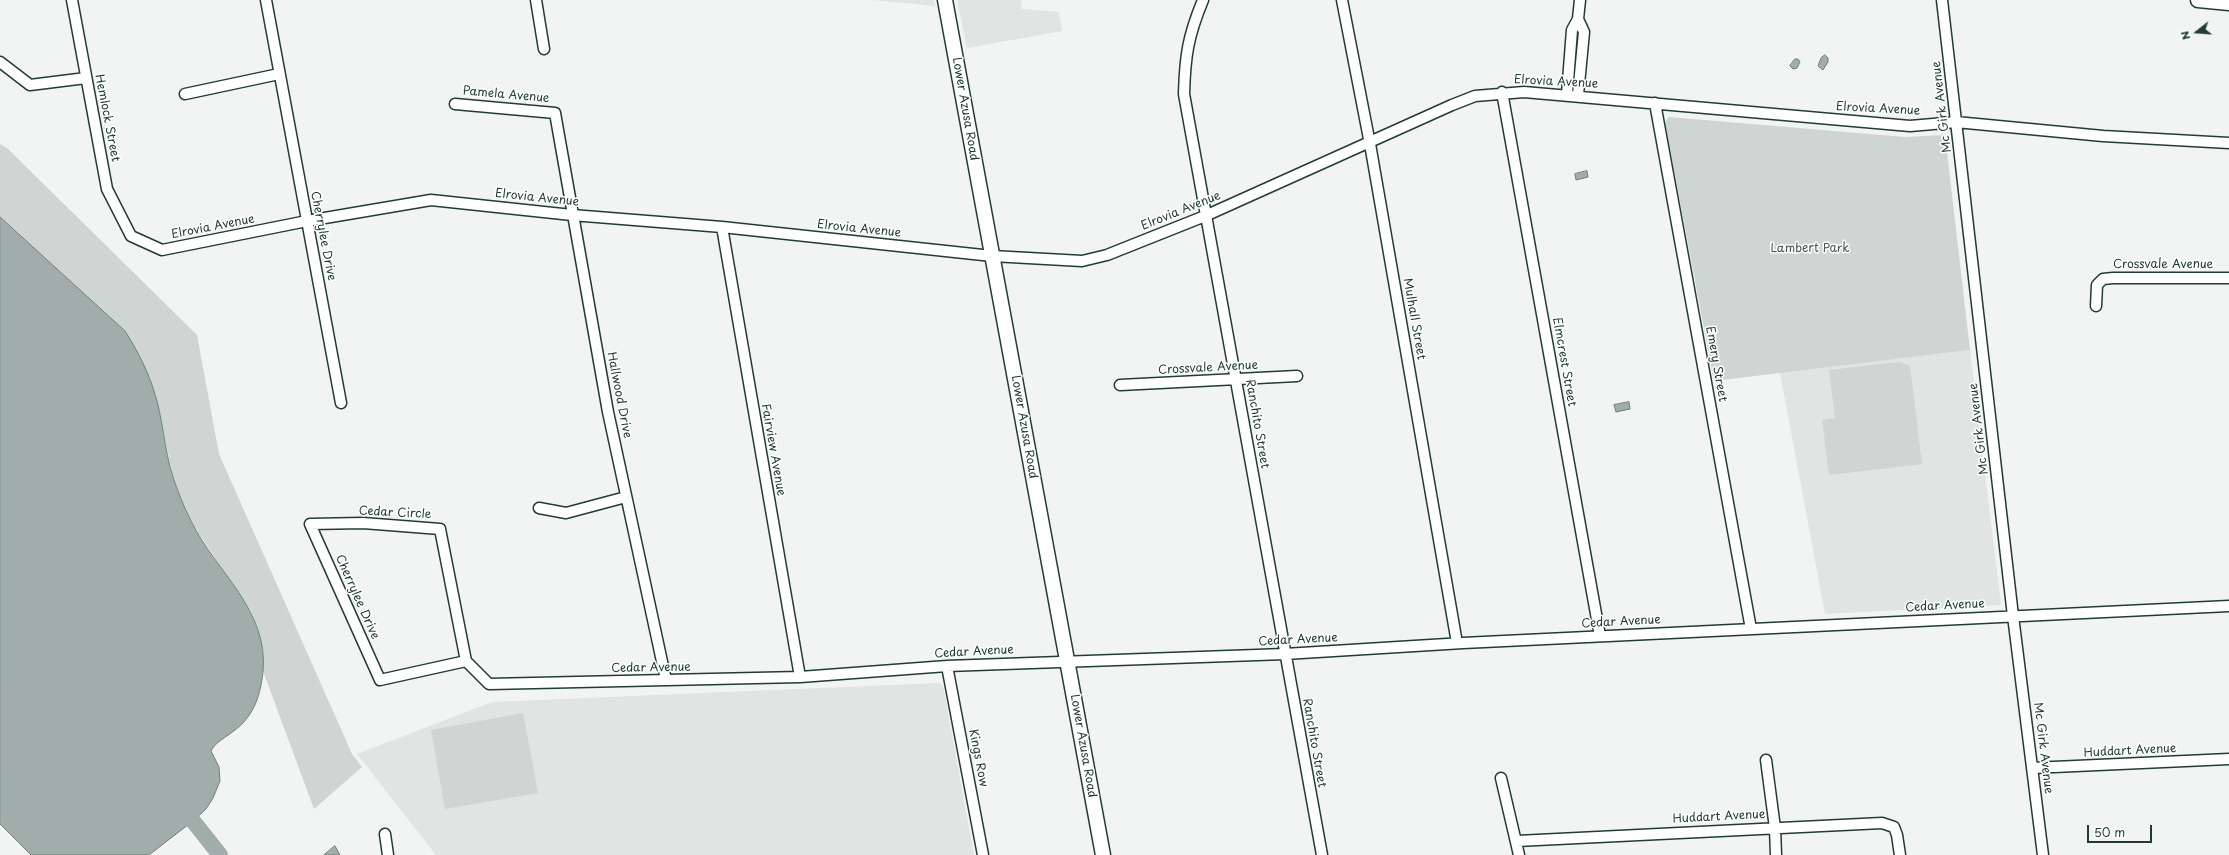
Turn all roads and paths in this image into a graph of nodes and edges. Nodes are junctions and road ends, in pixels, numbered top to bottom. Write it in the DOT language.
graph roads {
  1 [pos="72,0"];
  2 [pos="266,0"];
  3 [pos="536,0"];
  4 [pos="945,0"];
  5 [pos="1202,0"];
  6 [pos="1342,0"];
  7 [pos="1580,0"];
  8 [pos="1942,0"];
  9 [pos="2198,0"];
  10 [pos="2229,3"];
  11 [pos="1578,19"];
  12 [pos="544,49"];
  13 [pos="0,62"];
  14 [pos="279,74"];
  15 [pos="86,78"];
  16 [pos="1502,92"];
  17 [pos="185,94"];
  18 [pos="1567,94"];
  19 [pos="1578,95"];
  20 [pos="1654,103"];
  21 [pos="455,104"];
  22 [pos="555,113"];
  23 [pos="1956,122"];
  24 [pos="2229,143"];
  25 [pos="1370,144"];
  26 [pos="572,215"];
  27 [pos="1205,216"];
  28 [pos="307,221"];
  29 [pos="722,227"];
  30 [pos="131,236"];
  31 [pos="992,256"];
  32 [pos="2229,278"];
  33 [pos="2096,306"];
  34 [pos="1297,376"];
  35 [pos="1236,379"];
  36 [pos="1120,386"];
  37 [pos="341,403"];
  38 [pos="626,497"];
  39 [pos="539,508"];
  40 [pos="310,524"];
  41 [pos="2229,606"];
  42 [pos="2013,616"];
  43 [pos="1751,629"];
  44 [pos="1600,636"];
  45 [pos="1458,643"];
  46 [pos="1285,654"];
  47 [pos="466,661"];
  48 [pos="1068,661"];
  49 [pos="947,666"];
  50 [pos="800,677"];
  51 [pos="666,680"];
  52 [pos="2229,759"];
  53 [pos="1766,760"];
  54 [pos="2032,768"];
  55 [pos="1501,778"];
  56 [pos="1775,828"];
  57 [pos="385,834"];
  58 [pos="1517,841"];
  59 [pos="388,855"];
  60 [pos="983,855"];
  61 [pos="1103,855"];
  62 [pos="1322,855"];
  63 [pos="1520,855"];
  64 [pos="1776,855"];
  65 [pos="1900,855"];
  66 [pos="2044,855"];
  1 -- 15 [label="street, Hemlock Street"];
  2 -- 14 [label="street, Cherrylee Drive"];
  3 -- 12 [label="street"];
  4 -- 31 [label="main road, Lower Azusa Road"];
  5 -- 27 [label="street, Ranchito Street"];
  6 -- 25 [label="street, Mulhall Street"];
  7 -- 11 [label="street"];
  8 -- 23 [label="street, Mc Girk Avenue"];
  9 -- 10 [label="main road"];
  11 -- 18 [label="street"];
  11 -- 19 [label="street"];
  13 -- 15 [label="street"];
  14 -- 17 [label="street"];
  14 -- 28 [label="street, Cherrylee Drive"];
  15 -- 30 [label="street, Hemlock Street"];
  16 -- 18 [label="street, Elrovia Avenue"];
  16 -- 25 [label="street, Elrovia Avenue"];
  16 -- 44 [label="street, Elmcrest Street"];
  18 -- 19 [label="street, Elrovia Avenue"];
  19 -- 20 [label="street, Elrovia Avenue"];
  20 -- 23 [label="street, Elrovia Avenue"];
  20 -- 43 [label="street, Emery Street"];
  21 -- 22 [label="street, Pamela Avenue"];
  22 -- 26 [label="street, Hallwood Drive"];
  23 -- 24 [label="street, Elrovia Avenue"];
  23 -- 42 [label="street, Mc Girk Avenue"];
  25 -- 27 [label="street, Elrovia Avenue"];
  25 -- 45 [label="street, Mulhall Street"];
  26 -- 28 [label="street, Elrovia Avenue"];
  26 -- 29 [label="street, Elrovia Avenue"];
  26 -- 38 [label="street, Hallwood Drive"];
  27 -- 31 [label="street, Elrovia Avenue"];
  27 -- 35 [label="street, Ranchito Street"];
  28 -- 30 [label="street, Elrovia Avenue"];
  28 -- 37 [label="street, Cherrylee Drive"];
  29 -- 31 [label="street, Elrovia Avenue"];
  29 -- 50 [label="street, Fairview Avenue"];
  31 -- 48 [label="main road, Lower Azusa Road"];
  32 -- 33 [label="street, Crossvale Avenue"];
  34 -- 35 [label="street, Crossvale Avenue"];
  35 -- 36 [label="street, Crossvale Avenue"];
  35 -- 46 [label="street, Ranchito Street"];
  38 -- 39 [label="street"];
  38 -- 51 [label="street, Hallwood Drive"];
  40 -- 47 [label="street, Cherrylee Drive"];
  40 -- 47 [label="street, Cedar Circle"];
  41 -- 42 [label="street, Cedar Avenue"];
  42 -- 43 [label="street, Cedar Avenue"];
  42 -- 54 [label="street, Mc Girk Avenue"];
  43 -- 44 [label="street, Cedar Avenue"];
  44 -- 45 [label="street, Cedar Avenue"];
  45 -- 46 [label="street, Cedar Avenue"];
  46 -- 48 [label="street, Cedar Avenue"];
  46 -- 62 [label="street, Ranchito Street"];
  47 -- 51 [label="street, Cedar Avenue"];
  48 -- 49 [label="street, Cedar Avenue"];
  48 -- 61 [label="main road, Lower Azusa Road"];
  49 -- 50 [label="street, Cedar Avenue"];
  49 -- 60 [label="street, Kings Row"];
  50 -- 51 [label="street, Cedar Avenue"];
  52 -- 54 [label="street, Huddart Avenue"];
  53 -- 56 [label="street"];
  54 -- 66 [label="street, Mc Girk Avenue"];
  55 -- 58 [label="street"];
  56 -- 58 [label="street, Huddart Avenue"];
  56 -- 64 [label="street"];
  56 -- 65 [label="street, Huddart Avenue"];
  57 -- 59 [label="street"];
  58 -- 63 [label="street"];
}
